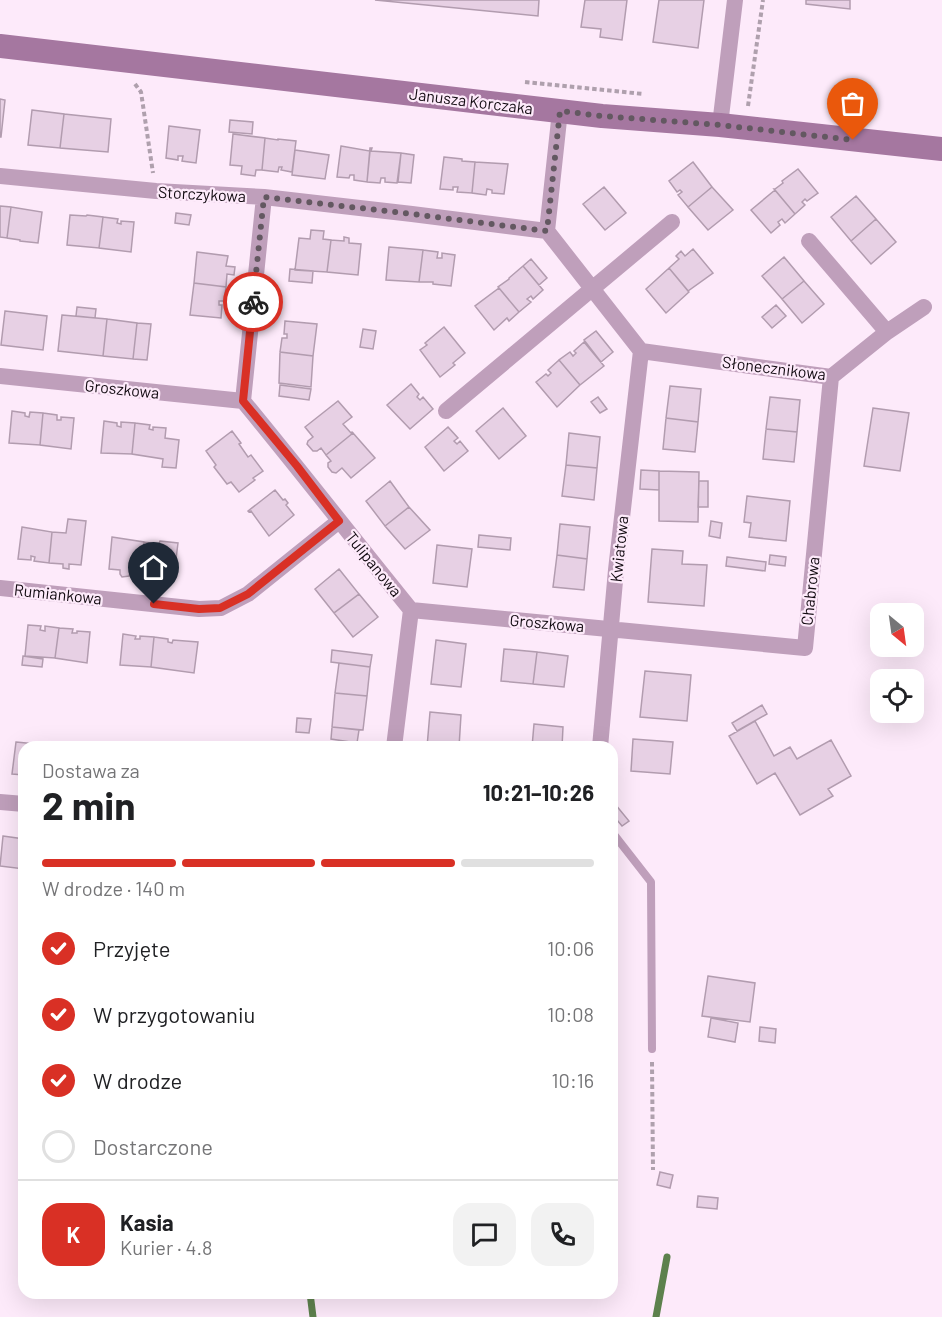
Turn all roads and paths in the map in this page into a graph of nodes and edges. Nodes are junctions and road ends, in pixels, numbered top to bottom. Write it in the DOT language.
graph roads {
  1 [pos="735,0"];
  2 [pos="763,0"];
  3 [pos="0,46"];
  4 [pos="128,61"];
  5 [pos="523,82"];
  6 [pos="652,95"];
  7 [pos="560,111"];
  8 [pos="721,114"];
  9 [pos="942,149"];
  10 [pos="0,176"];
  11 [pos="156,192"];
  12 [pos="264,197"];
  13 [pos="672,222"];
  14 [pos="547,231"];
  15 [pos="809,241"];
  16 [pos="593,288"];
  17 [pos="924,307"];
  18 [pos="887,332"];
  19 [pos="641,351"];
  20 [pos="0,376"];
  21 [pos="831,377"];
  22 [pos="243,401"];
  23 [pos="446,411"];
  24 [pos="339,521"];
  25 [pos="0,588"];
  26 [pos="411,610"];
  27 [pos="611,629"];
  28 [pos="395,741"];
  29 [pos="601,741"];
  30 [pos="0,802"];
  31 [pos="18,804"];
  32 [pos="618,840"];
  33 [pos="652,1049"];
  34 [pos="653,1170"];
  1 -- 8 [label="street"];
  2 -- 8 [label="path"];
  3 -- 4 [label="street, Janusza Korczaka"];
  4 -- 7 [label="street, Janusza Korczaka"];
  4 -- 11 [label="path"];
  5 -- 6 [label="path"];
  7 -- 8 [label="street, Janusza Korczaka"];
  7 -- 14 [label="street"];
  8 -- 9 [label="street, Janusza Korczaka"];
  10 -- 11 [label="street, Storczykowa"];
  11 -- 12 [label="street, Storczykowa"];
  12 -- 14 [label="street, Storczykowa"];
  12 -- 22 [label="street"];
  13 -- 16 [label="street"];
  14 -- 16 [label="street"];
  15 -- 18 [label="street"];
  16 -- 19 [label="street"];
  16 -- 23 [label="street"];
  17 -- 18 [label="street, Słonecznikowa"];
  18 -- 21 [label="street, Słonecznikowa"];
  19 -- 21 [label="street, Słonecznikowa"];
  19 -- 27 [label="street, Kwiatowa"];
  20 -- 22 [label="street, Groszkowa"];
  21 -- 27 [label="street, Chabrowa"];
  22 -- 24 [label="street, Tulipanowa"];
  24 -- 25 [label="street, Rumiankowa"];
  24 -- 26 [label="street, Tulipanowa"];
  26 -- 27 [label="street, Groszkowa"];
  26 -- 28 [label="street, Tulipanowa"];
  27 -- 29 [label="street, Kwiatowa"];
  30 -- 31 [label="street"];
  32 -- 33 [label="lane"];
  33 -- 34 [label="path"];
}
